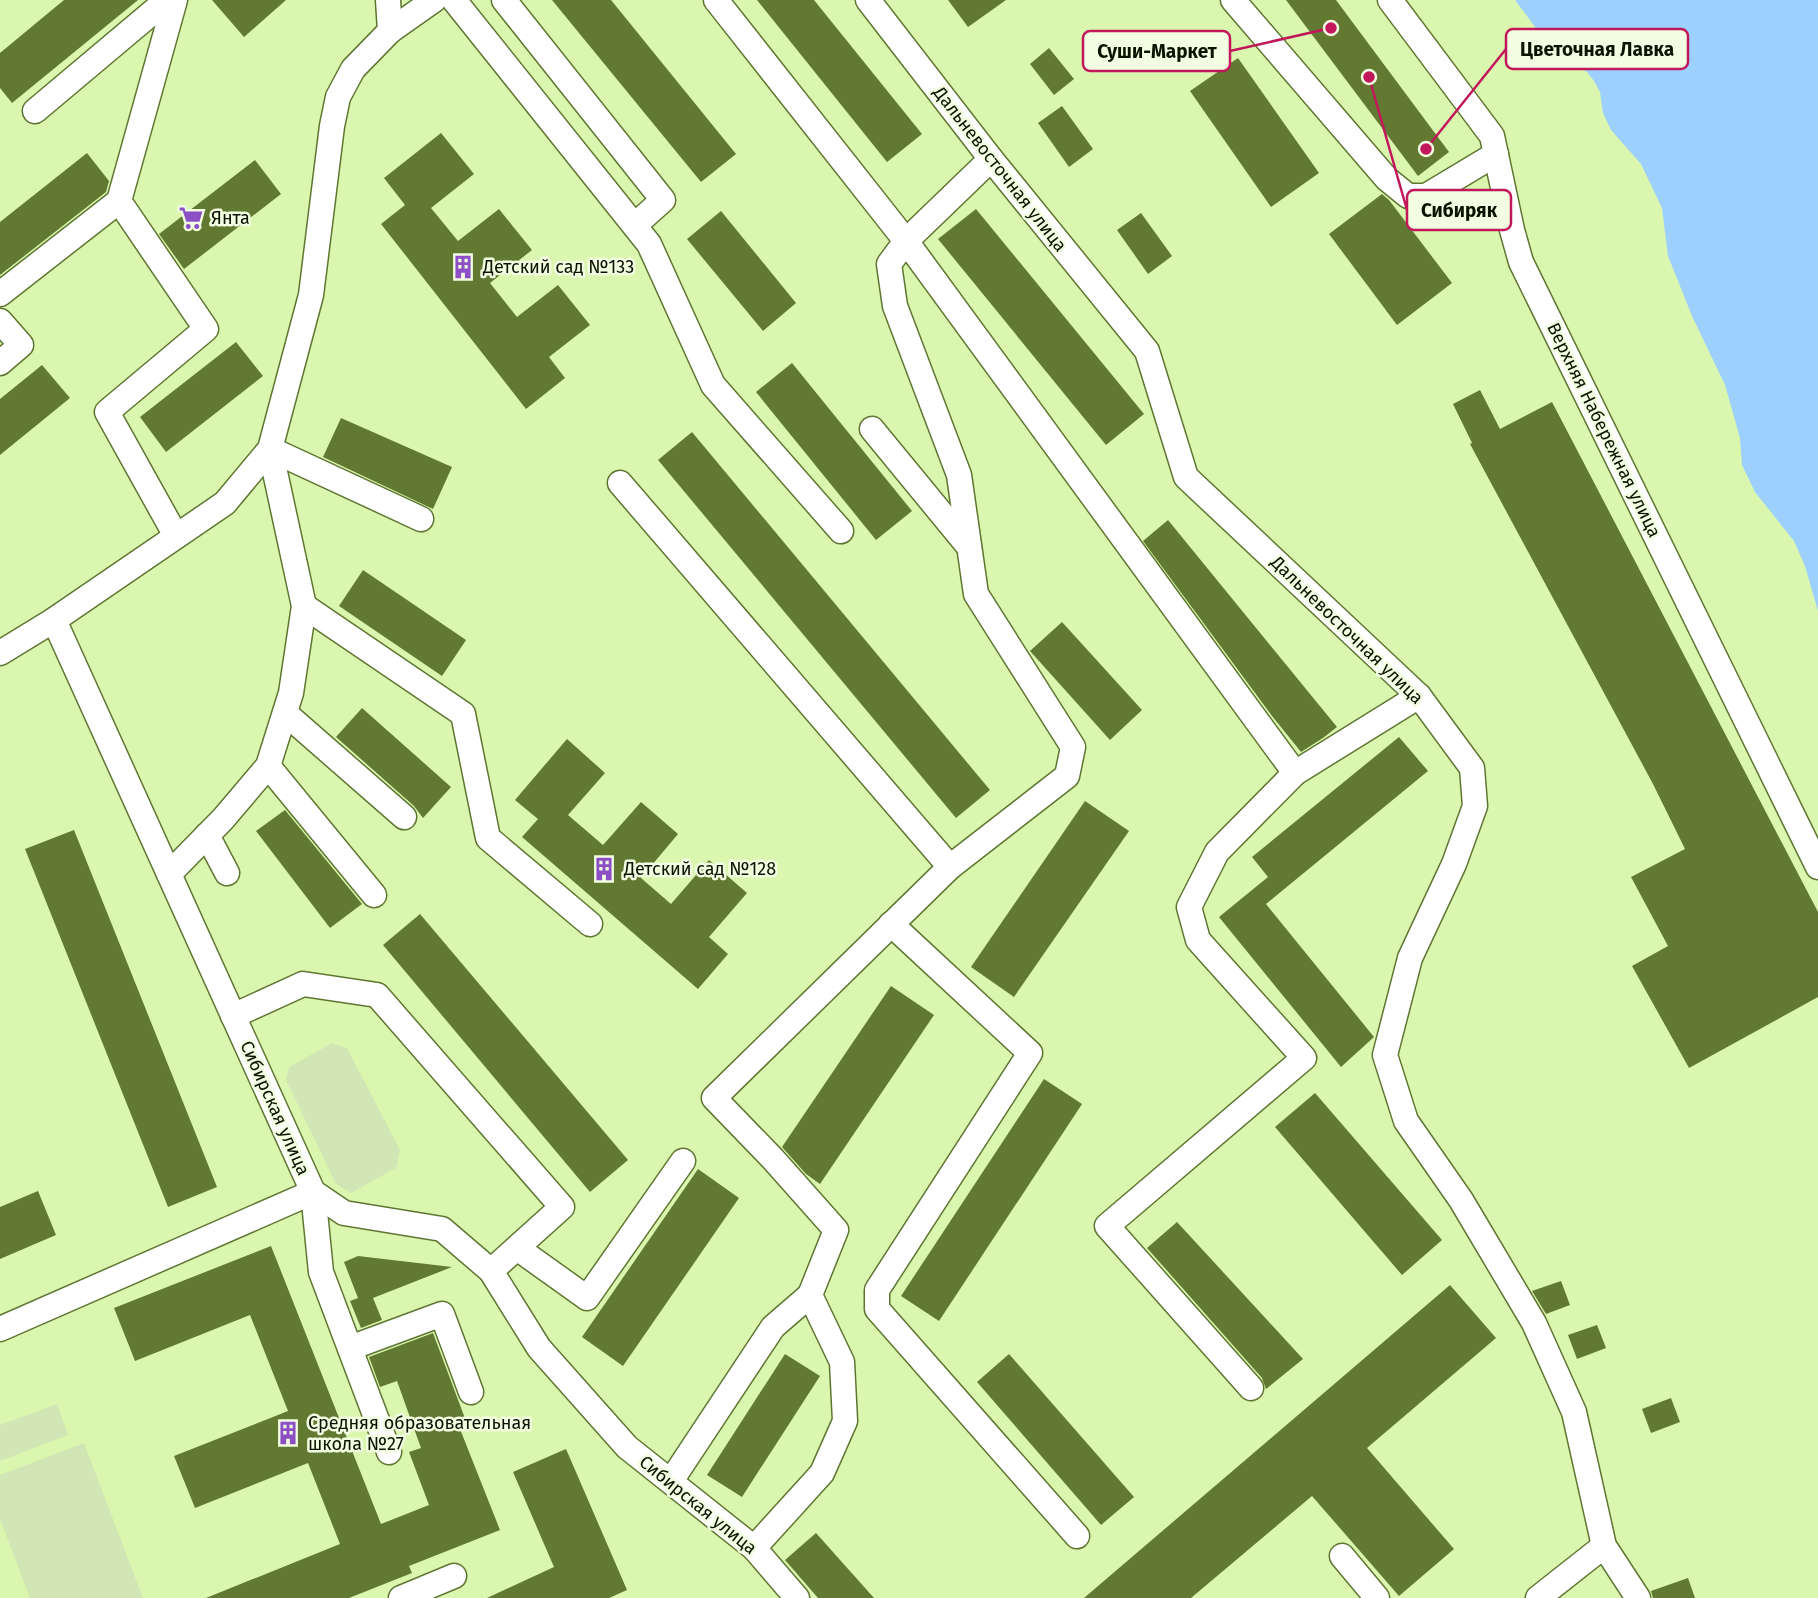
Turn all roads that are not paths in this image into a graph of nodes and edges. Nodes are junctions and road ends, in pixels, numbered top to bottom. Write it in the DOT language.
graph roads {
  1 [pos="167,0"];
  2 [pos="175,0"];
  3 [pos="388,0"];
  4 [pos="434,0"];
  5 [pos="454,0"];
  6 [pos="504,0"];
  7 [pos="716,0"];
  8 [pos="868,0"];
  9 [pos="1233,0"];
  10 [pos="1391,0"];
  11 [pos="390,32"];
  12 [pos="35,111"];
  13 [pos="1496,153"];
  14 [pos="990,159"];
  15 [pos="119,201"];
  16 [pos="635,225"];
  17 [pos="906,241"];
  18 [pos="0,294"];
  19 [pos="0,321"];
  20 [pos="0,363"];
  21 [pos="872,429"];
  22 [pos="270,449"];
  23 [pos="620,483"];
  24 [pos="421,519"];
  25 [pos="841,531"];
  26 [pos="176,536"];
  27 [pos="970,548"];
  28 [pos="304,606"];
  29 [pos="54,620"];
  30 [pos="0,653"];
  31 [pos="1419,696"];
  32 [pos="285,713"];
  33 [pos="268,765"];
  34 [pos="1295,773"];
  35 [pos="404,817"];
  36 [pos="207,835"];
  37 [pos="950,867"];
  38 [pos="1818,867"];
  39 [pos="227,873"];
  40 [pos="169,874"];
  41 [pos="374,895"];
  42 [pos="891,924"];
  43 [pos="590,925"];
  44 [pos="233,1016"];
  45 [pos="683,1161"];
  46 [pos="313,1192"];
  47 [pos="517,1248"];
  48 [pos="491,1271"];
  49 [pos="810,1295"];
  50 [pos="0,1329"];
  51 [pos="350,1348"];
  52 [pos="1251,1388"];
  53 [pos="471,1392"];
  54 [pos="389,1452"];
  55 [pos="671,1481"];
  56 [pos="1077,1536"];
  57 [pos="1604,1546"];
  58 [pos="754,1548"];
  59 [pos="1342,1556"];
  60 [pos="454,1576"];
  61 [pos="401,1598"];
  62 [pos="797,1598"];
  63 [pos="1377,1598"];
  64 [pos="1538,1598"];
  65 [pos="1638,1598"];
  1 -- 12 [label="street"];
  2 -- 15 [label="street"];
  3 -- 11 [label="street"];
  4 -- 11 [label="street"];
  5 -- 16 [label="street"];
  6 -- 16 [label="street"];
  7 -- 17 [label="street"];
  8 -- 14 [label="street, Дальневосточная улица"];
  9 -- 13 [label="street"];
  10 -- 13 [label="street, Верхняя Набережная улица"];
  11 -- 22 [label="street"];
  13 -- 38 [label="street, Верхняя Набережная улица"];
  14 -- 17 [label="street"];
  14 -- 31 [label="street, Дальневосточная улица"];
  15 -- 18 [label="street"];
  15 -- 26 [label="street"];
  16 -- 25 [label="street"];
  17 -- 27 [label="street"];
  17 -- 34 [label="street"];
  19 -- 20 [label="street"];
  21 -- 27 [label="street"];
  22 -- 24 [label="street"];
  22 -- 26 [label="street"];
  22 -- 28 [label="street"];
  23 -- 37 [label="street"];
  26 -- 29 [label="street"];
  27 -- 37 [label="street"];
  28 -- 32 [label="street"];
  28 -- 43 [label="street"];
  29 -- 30 [label="street"];
  29 -- 40 [label="street, Сибирская улица"];
  31 -- 34 [label="street"];
  31 -- 57 [label="street, Дальневосточная улица"];
  32 -- 33 [label="street"];
  32 -- 35 [label="street"];
  33 -- 36 [label="street"];
  33 -- 41 [label="street"];
  34 -- 52 [label="street"];
  36 -- 39 [label="street"];
  36 -- 40 [label="street"];
  37 -- 42 [label="street"];
  40 -- 44 [label="street, Сибирская улица"];
  42 -- 49 [label="street"];
  42 -- 56 [label="street"];
  44 -- 46 [label="street, Сибирская улица"];
  44 -- 47 [label="street"];
  45 -- 47 [label="street"];
  46 -- 48 [label="street, Сибирская улица"];
  46 -- 50 [label="street"];
  46 -- 51 [label="street"];
  47 -- 48 [label="street"];
  48 -- 55 [label="street, Сибирская улица"];
  49 -- 55 [label="street"];
  49 -- 58 [label="street"];
  51 -- 53 [label="street"];
  51 -- 54 [label="street"];
  55 -- 58 [label="street, Сибирская улица"];
  57 -- 64 [label="street"];
  57 -- 65 [label="street, Дальневосточная улица"];
  58 -- 62 [label="street, Сибирская улица"];
  59 -- 63 [label="street"];
  60 -- 61 [label="street"];
}
